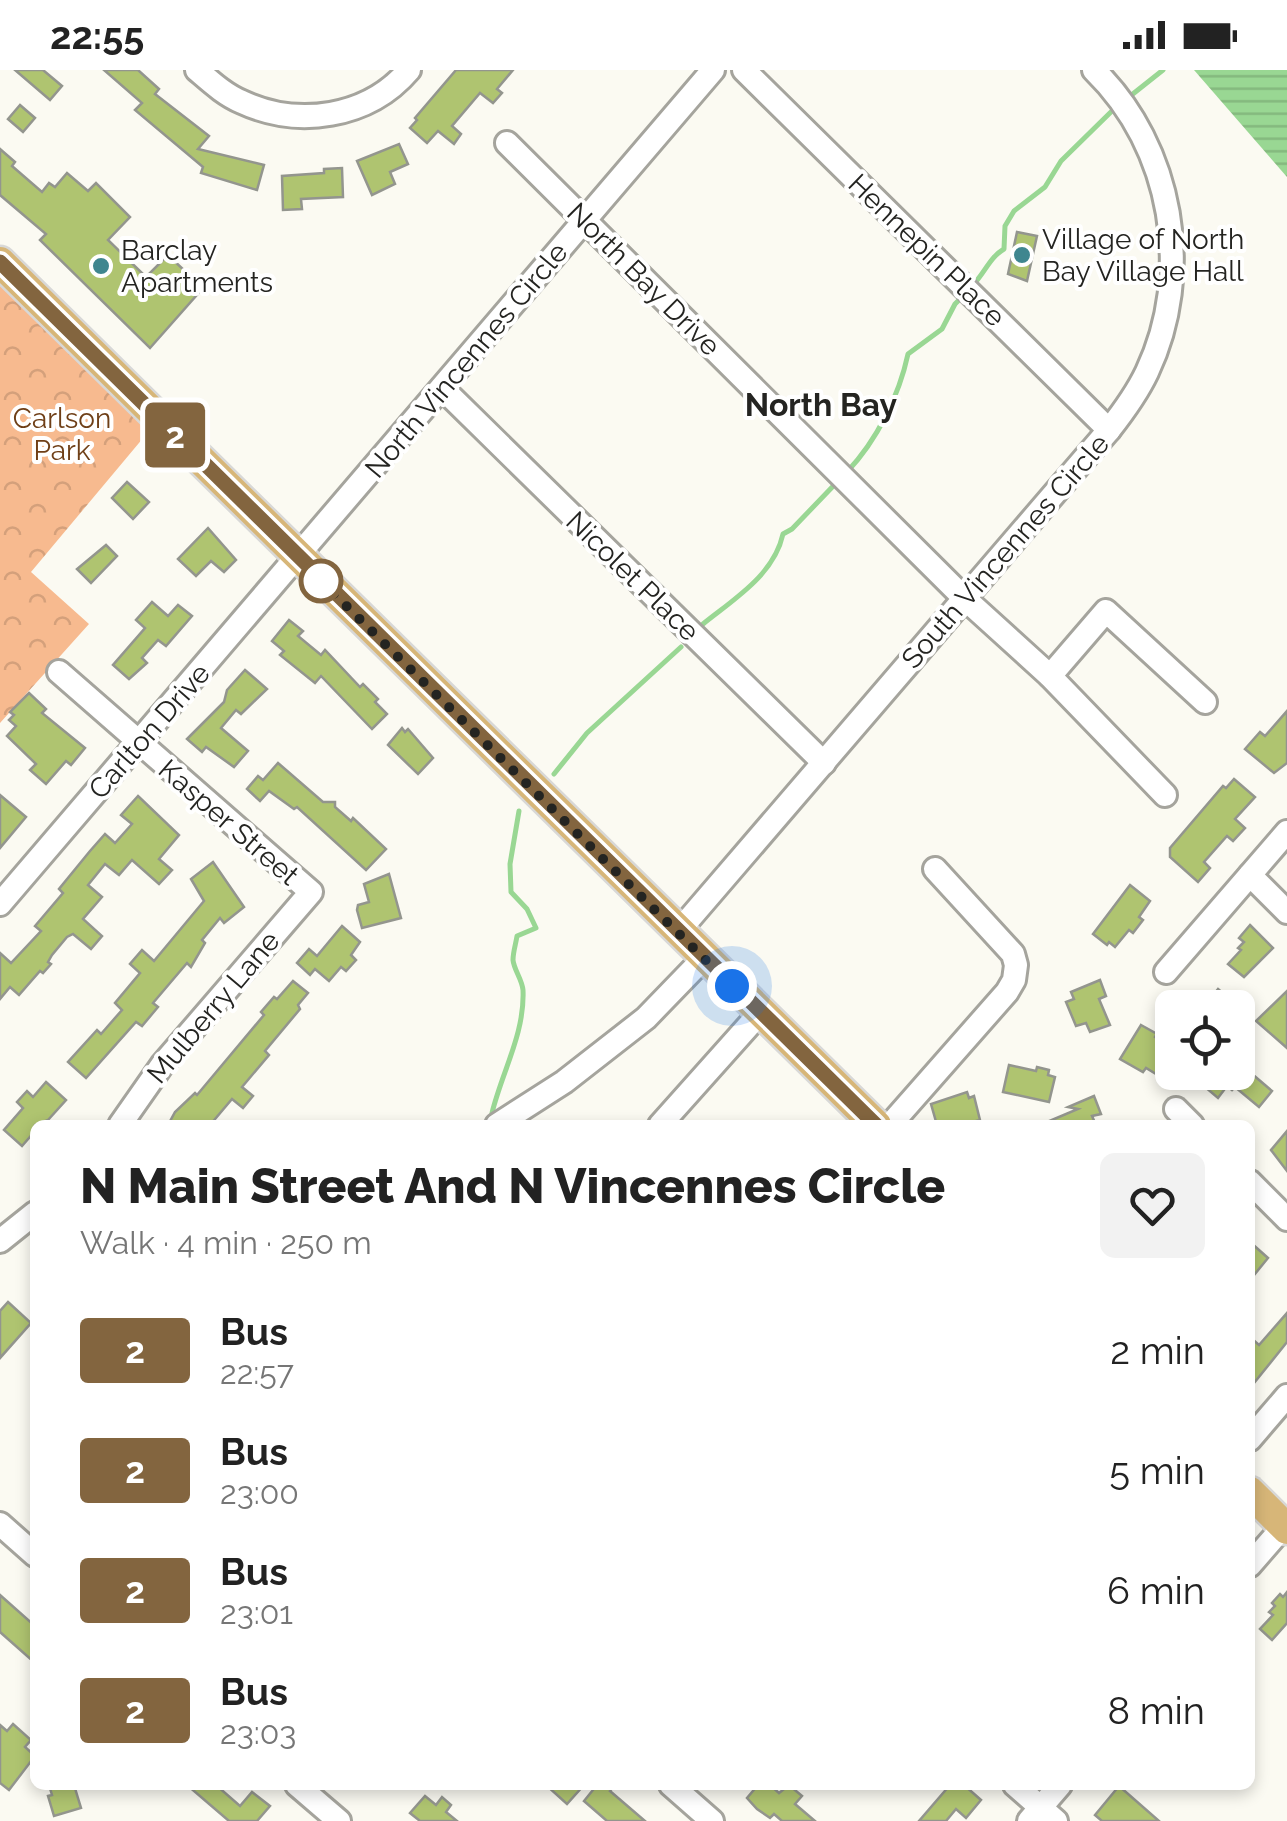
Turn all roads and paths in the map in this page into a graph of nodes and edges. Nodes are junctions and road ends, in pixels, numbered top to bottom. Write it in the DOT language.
graph roads {
  1 [pos="197,70"];
  2 [pos="409,70"];
  3 [pos="713,70"];
  4 [pos="744,70"];
  5 [pos="1094,70"];
  6 [pos="507,143"];
  7 [pos="584,221"];
  8 [pos="0,262"];
  9 [pos="442,388"];
  10 [pos="1109,430"];
  11 [pos="298,558"];
  12 [pos="964,596"];
  13 [pos="59,672"];
  14 [pos="1050,676"];
  15 [pos="1205,702"];
  16 [pos="138,744"];
  17 [pos="824,763"];
  18 [pos="1164,794"];
  19 [pos="1287,832"];
  20 [pos="935,868"];
  21 [pos="1250,875"];
  22 [pos="311,892"];
  23 [pos="0,904"];
  24 [pos="1287,912"];
  25 [pos="678,932"];
  26 [pos="704,958"];
  27 [pos="1166,972"];
  28 [pos="760,1013"];
  29 [pos="124,1120"];
  30 [pos="505,1120"];
  31 [pos="664,1120"];
  32 [pos="871,1120"];
  33 [pos="894,1120"];
  34 [pos="1255,1187"];
  35 [pos="30,1217"];
  36 [pos="1287,1219"];
  37 [pos="0,1242"];
  38 [pos="1287,1396"];
  39 [pos="1255,1432"];
  40 [pos="1255,1497"];
  41 [pos="0,1524"];
  42 [pos="1286,1527"];
  43 [pos="30,1551"];
  44 [pos="1255,1561"];
  45 [pos="677,1790"];
  46 [pos="1019,1790"];
  47 [pos="1057,1790"];
  48 [pos="311,1812"];
  49 [pos="1042,1816"];
  50 [pos="338,1821"];
  51 [pos="712,1821"];
  1 -- 2 [label="street"];
  3 -- 7 [label="street, North Vincennes Circle"];
  4 -- 10 [label="street, Hennepin Place"];
  5 -- 10 [label="street, South Vincennes Circle"];
  6 -- 7 [label="street, North Bay Drive"];
  7 -- 9 [label="street, North Vincennes Circle"];
  7 -- 12 [label="street, North Bay Drive"];
  8 -- 11 [label="main road"];
  9 -- 11 [label="street, North Vincennes Circle"];
  9 -- 17 [label="street, Nicolet Place"];
  10 -- 12 [label="street, South Vincennes Circle"];
  11 -- 16 [label="street, Carlton Drive"];
  11 -- 25 [label="main road"];
  12 -- 14 [label="street, North Bay Drive"];
  12 -- 17 [label="street, South Vincennes Circle"];
  13 -- 16 [label="street, Kasper Street"];
  14 -- 15 [label="street"];
  14 -- 18 [label="street, North Bay Drive"];
  16 -- 22 [label="street, Kasper Street"];
  16 -- 23 [label="street, Carlton Drive"];
  17 -- 25 [label="street, South Vincennes Circle"];
  19 -- 21 [label="street"];
  20 -- 33 [label="street"];
  21 -- 24 [label="street"];
  21 -- 27 [label="street"];
  22 -- 29 [label="street, Mulberry Lane"];
  25 -- 26 [label="main road"];
  26 -- 28 [label="main road"];
  26 -- 30 [label="street"];
  28 -- 31 [label="street"];
  28 -- 32 [label="main road"];
  34 -- 36 [label="street"];
  35 -- 37 [label="street"];
  38 -- 39 [label="street"];
  40 -- 42 [label="main road"];
  41 -- 43 [label="street"];
  42 -- 44 [label="street"];
  45 -- 51 [label="street"];
  46 -- 49 [label="street"];
  47 -- 49 [label="street"];
  48 -- 50 [label="street"];
}
